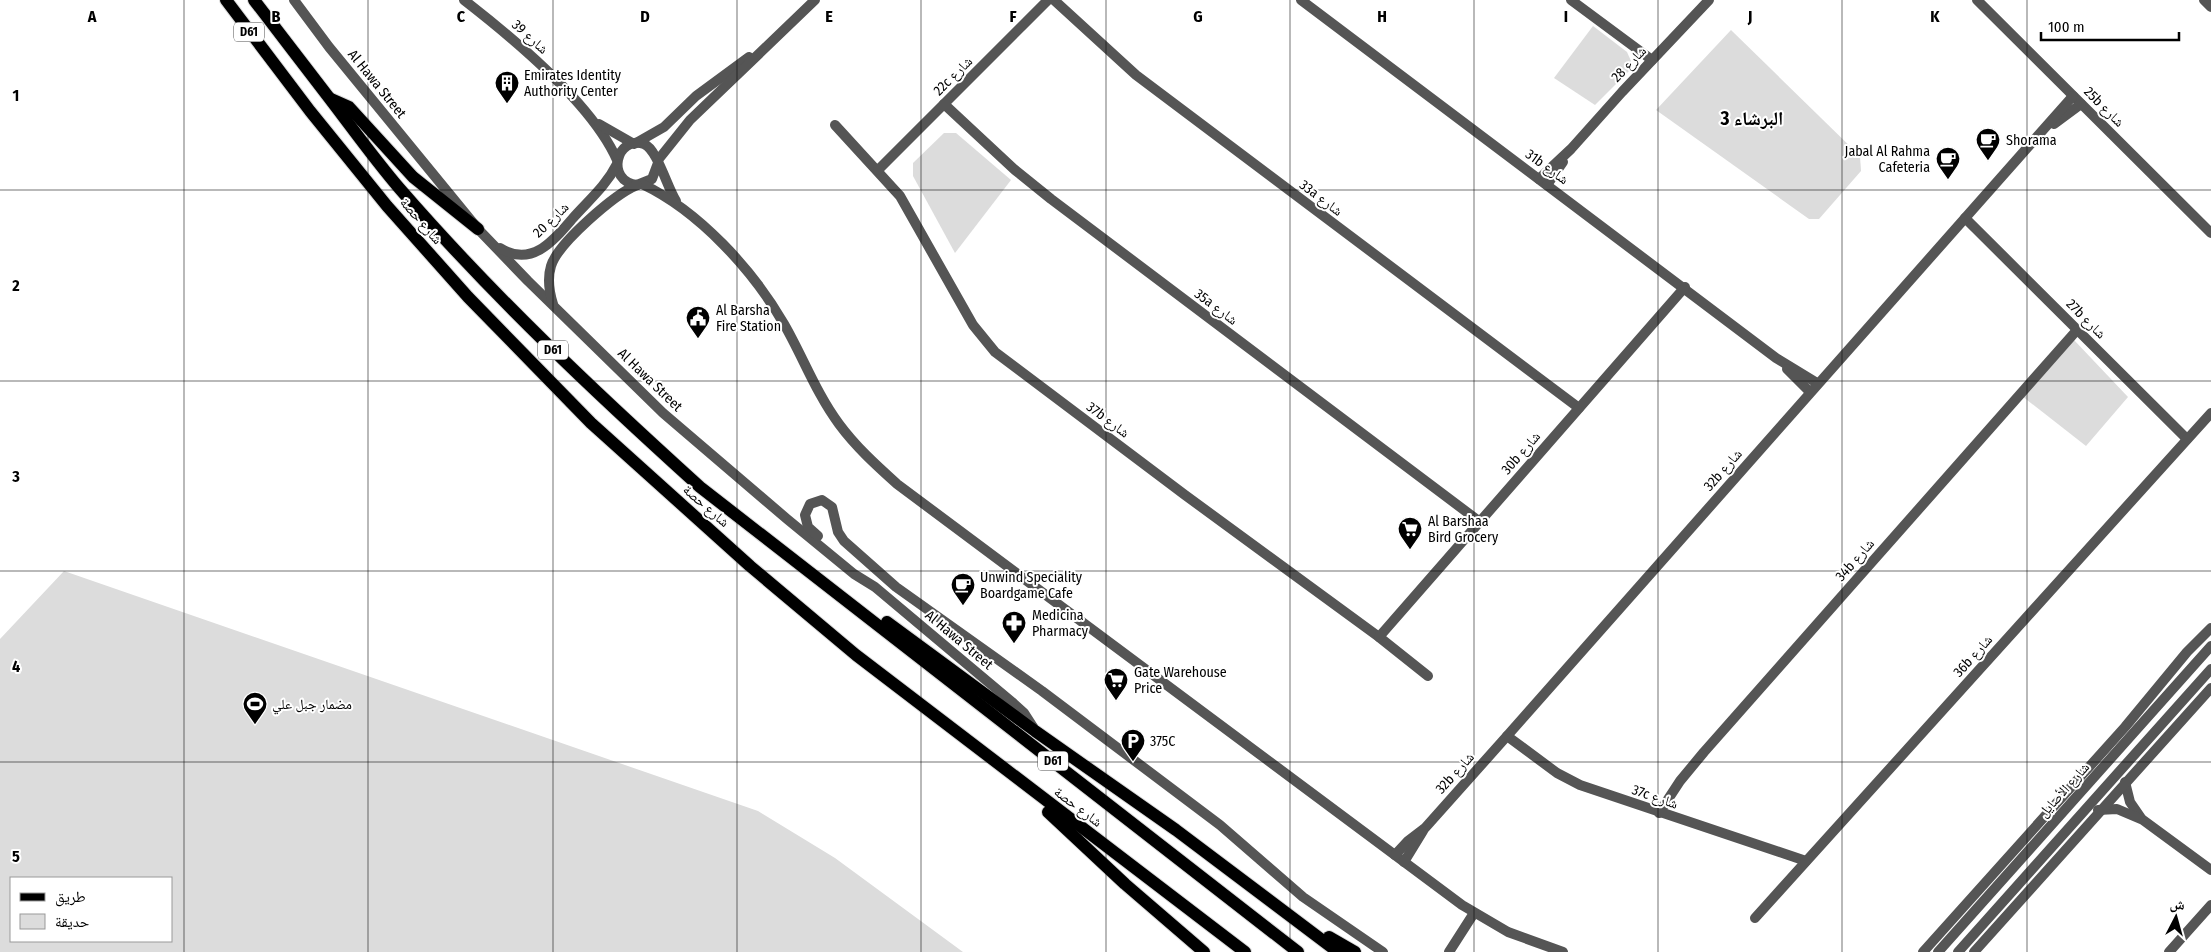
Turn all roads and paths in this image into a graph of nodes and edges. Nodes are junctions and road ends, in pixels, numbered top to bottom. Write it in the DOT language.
graph roads {
  1 [pos="226,0"];
  2 [pos="254,0"];
  3 [pos="294,0"];
  4 [pos="464,0"];
  5 [pos="816,0"];
  6 [pos="1048,0"];
  7 [pos="1054,0"];
  8 [pos="1301,0"];
  9 [pos="1571,0"];
  10 [pos="1709,0"];
  11 [pos="1977,0"];
  12 [pos="2204,0"];
  13 [pos="2211,7"];
  14 [pos="768,44"];
  15 [pos="1652,60"];
  16 [pos="2073,96"];
  17 [pos="329,98"];
  18 [pos="944,104"];
  19 [pos="2081,104"];
  20 [pos="594,120"];
  21 [pos="835,125"];
  22 [pos="2042,131"];
  23 [pos="635,144"];
  24 [pos="658,161"];
  25 [pos="617,162"];
  26 [pos="878,170"];
  27 [pos="1543,182"];
  28 [pos="640,184"];
  29 [pos="678,204"];
  30 [pos="1965,218"];
  31 [pos="478,229"];
  32 [pos="2211,233"];
  33 [pos="487,238"];
  34 [pos="1685,287"];
  35 [pos="553,304"];
  36 [pos="2078,330"];
  37 [pos="1776,358"];
  38 [pos="1817,384"];
  39 [pos="1810,392"];
  40 [pos="1579,408"];
  41 [pos="2211,413"];
  42 [pos="2188,439"];
  43 [pos="1480,522"];
  44 [pos="808,570"];
  45 [pos="875,587"];
  46 [pos="2211,628"];
  47 [pos="1379,637"];
  48 [pos="2211,646"];
  49 [pos="2211,669"];
  50 [pos="1428,676"];
  51 [pos="2211,688"];
  52 [pos="2129,730"];
  53 [pos="1035,731"];
  54 [pos="1507,736"];
  55 [pos="1017,779"];
  56 [pos="2125,782"];
  57 [pos="2100,810"];
  58 [pos="1659,813"];
  59 [pos="2082,815"];
  60 [pos="2143,820"];
  61 [pos="1425,828"];
  62 [pos="1395,855"];
  63 [pos="1806,861"];
  64 [pos="1404,862"];
  65 [pos="2211,870"];
  66 [pos="2211,905"];
  67 [pos="1474,913"];
  68 [pos="1755,918"];
  69 [pos="1294,919"];
  70 [pos="1204,952"];
  71 [pos="1245,952"];
  72 [pos="1298,952"];
  73 [pos="1338,952"];
  74 [pos="1355,952"];
  75 [pos="1383,952"];
  76 [pos="1449,952"];
  77 [pos="1563,952"];
  78 [pos="1923,952"];
  79 [pos="1938,952"];
  80 [pos="1958,952"];
  81 [pos="1974,952"];
  82 [pos="2169,952"];
  1 -- 55 [label="main road, شارع حصة / D61"];
  2 -- 17 [label="main road, شارع حصة / D61"];
  3 -- 31 [label="street, Al Hawa Street"];
  4 -- 20 [label="street, شارع 39"];
  5 -- 14 [label="street"];
  6 -- 18 [label="street, 22c شارع"];
  7 -- 40 [label="street, 33a شارع"];
  8 -- 27 [label="street, 31b شارع"];
  9 -- 15 [label="street"];
  10 -- 15 [label="street, شارع 28"];
  11 -- 16 [label="street, 25b شارع"];
  12 -- 13 [label="street"];
  14 -- 23 [label="street"];
  14 -- 24 [label="street"];
  15 -- 27 [label="street, شارع 28"];
  16 -- 19 [label="street, 25b شارع"];
  16 -- 22 [label="street, 32b شارع"];
  17 -- 31 [label="main road"];
  17 -- 44 [label="main road, شارع حصة / D61"];
  18 -- 26 [label="street, 22c شارع"];
  18 -- 43 [label="street, 35a شارع"];
  19 -- 22 [label="street, 32b شارع"];
  19 -- 32 [label="street, 25b شارع"];
  20 -- 23 [label="street, شارع 39"];
  20 -- 25 [label="street, شارع 39"];
  21 -- 26 [label="street, 37b شارع"];
  22 -- 30 [label="street, 32b شارع"];
  23 -- 24 [label="street"];
  23 -- 25 [label="street"];
  24 -- 28 [label="street"];
  24 -- 29 [label="street"];
  25 -- 28 [label="street"];
  25 -- 33 [label="street, شارع 20"];
  26 -- 47 [label="street, 37b شارع"];
  27 -- 34 [label="street, 31b شارع"];
  28 -- 29 [label="street"];
  28 -- 35 [label="street, شارع 20"];
  29 -- 62 [label="street"];
  30 -- 36 [label="street, 27b شارع"];
  30 -- 38 [label="street, 32b شارع"];
  31 -- 33 [label="street, Al Hawa Street"];
  33 -- 35 [label="street, Al Hawa Street"];
  34 -- 37 [label="street, 31b شارع"];
  34 -- 40 [label="street, 30b شارع"];
  35 -- 45 [label="street, Al Hawa Street"];
  36 -- 42 [label="street, 27b شارع"];
  36 -- 58 [label="street, 34b شارع"];
  37 -- 38 [label="street, 31b شارع"];
  37 -- 39 [label="street, 31b شارع"];
  38 -- 39 [label="street, 32b شارع"];
  39 -- 54 [label="street, 32b شارع"];
  40 -- 43 [label="street, 30b شارع"];
  41 -- 42 [label="street, 36b شارع"];
  42 -- 63 [label="street, 36b شارع"];
  43 -- 47 [label="street, 30b شارع"];
  44 -- 53 [label="main road, شارع حصة / D61"];
  44 -- 72 [label="main road, شارع حصة / D61"];
  45 -- 53 [label="street, Al Hawa Street"];
  45 -- 75 [label="street"];
  46 -- 52 [label="street"];
  47 -- 50 [label="street, 37b شارع"];
  48 -- 52 [label="street, شارع الأصايل"];
  49 -- 59 [label="street"];
  51 -- 56 [label="street"];
  52 -- 78 [label="street"];
  52 -- 79 [label="street, شارع الأصايل"];
  53 -- 69 [label="main road, شارع حصة / D61"];
  54 -- 58 [label="street, 37c شارع"];
  54 -- 61 [label="street, 32b شارع"];
  55 -- 70 [label="main road"];
  55 -- 71 [label="main road, شارع حصة / D61"];
  56 -- 57 [label="street"];
  56 -- 60 [label="street"];
  57 -- 59 [label="street"];
  57 -- 60 [label="street"];
  57 -- 81 [label="street"];
  58 -- 63 [label="street, 37c شارع"];
  59 -- 80 [label="street"];
  60 -- 65 [label="street"];
  61 -- 62 [label="street, 32b شارع"];
  61 -- 64 [label="street, 32b شارع"];
  62 -- 64 [label="street"];
  63 -- 68 [label="street, 36b شارع"];
  64 -- 67 [label="street"];
  66 -- 82 [label="street"];
  67 -- 76 [label="street"];
  67 -- 77 [label="street"];
  69 -- 73 [label="main road, D61"];
  69 -- 74 [label="main road"];
}
